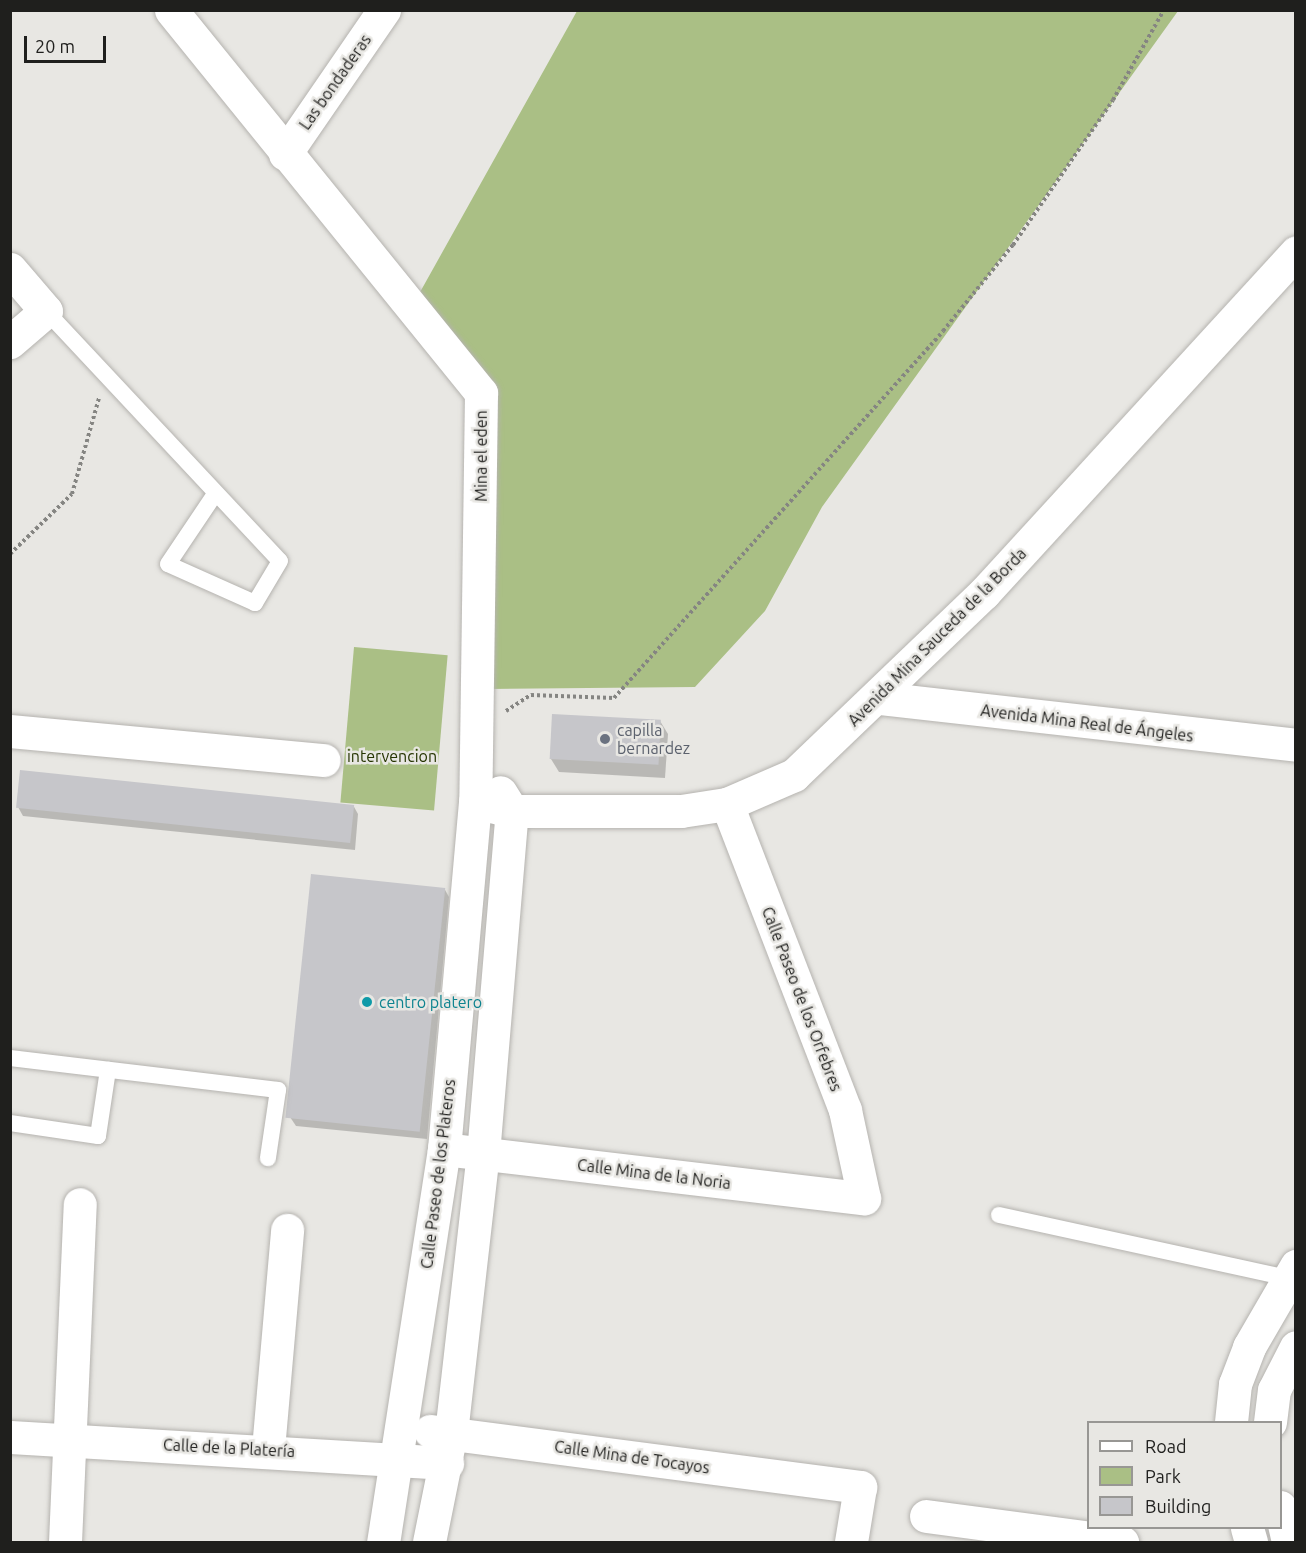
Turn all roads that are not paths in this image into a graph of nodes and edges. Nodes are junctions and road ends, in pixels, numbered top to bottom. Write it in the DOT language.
graph roads {
  1 [pos="171,10"];
  2 [pos="384,10"];
  3 [pos="285,154"];
  4 [pos="1296,252"];
  5 [pos="10,269"];
  6 [pos="46,311"];
  7 [pos="10,342"];
  8 [pos="215,494"];
  9 [pos="879,698"];
  10 [pos="10,731"];
  11 [pos="475,743"];
  12 [pos="1296,745"];
  13 [pos="324,760"];
  14 [pos="475,802"];
  15 [pos="727,804"];
  16 [pos="512,811"];
  17 [pos="10,1058"];
  18 [pos="108,1070"];
  19 [pos="10,1123"];
  20 [pos="444,1149"];
  21 [pos="483,1154"];
  22 [pos="268,1158"];
  23 [pos="864,1198"];
  24 [pos="80,1204"];
  25 [pos="999,1215"];
  26 [pos="288,1230"];
  27 [pos="1292,1272"];
  28 [pos="1296,1347"];
  29 [pos="1232,1421"];
  30 [pos="1270,1421"];
  31 [pos="10,1437"];
  32 [pos="67,1441"];
  33 [pos="401,1442"];
  34 [pos="449,1448"];
  35 [pos="268,1449"];
  36 [pos="926,1516"];
  37 [pos="64,1542"];
  38 [pos="383,1542"];
  39 [pos="429,1542"];
  40 [pos="851,1542"];
  41 [pos="1122,1542"];
  1 -- 3 [label="street, Mina el eden"];
  2 -- 3 [label="street, Las bondaderas"];
  3 -- 11 [label="street, Mina el eden"];
  4 -- 9 [label="street, Avenida Mina Sauceda de la Borda"];
  5 -- 6 [label="street"];
  6 -- 7 [label="street"];
  6 -- 8 [label="lane"];
  8 -- 8 [label="lane"];
  9 -- 12 [label="street, Avenida Mina Real de Ángeles"];
  9 -- 15 [label="street, Avenida Mina Sauceda de la Borda"];
  10 -- 13 [label="street"];
  11 -- 14 [label="street, Mina el eden"];
  11 -- 16 [label="street"];
  14 -- 16 [label="street, Avenida Mina Sauceda de la Borda"];
  14 -- 20 [label="street, Calle Paseo de los Plateros"];
  15 -- 16 [label="street, Avenida Mina Sauceda de la Borda"];
  15 -- 23 [label="street, Calle Paseo de los Orfebres"];
  16 -- 21 [label="street"];
  17 -- 18 [label="lane"];
  18 -- 19 [label="lane"];
  18 -- 22 [label="lane"];
  20 -- 21 [label="street, Calle Mina de la Noria"];
  20 -- 33 [label="street, Calle Paseo de los Plateros"];
  21 -- 23 [label="street, Calle Mina de la Noria"];
  21 -- 34 [label="street"];
  24 -- 32 [label="street"];
  25 -- 27 [label="lane"];
  26 -- 35 [label="street"];
  27 -- 29 [label="street"];
  28 -- 30 [label="street"];
  31 -- 32 [label="street, Calle de la Platería"];
  32 -- 35 [label="street, Calle de la Platería"];
  32 -- 37 [label="street"];
  33 -- 34 [label="street, Calle de la Platería"];
  33 -- 35 [label="street, Calle de la Platería"];
  33 -- 38 [label="street, Calle Paseo de los Plateros"];
  34 -- 39 [label="street"];
  34 -- 40 [label="street, Calle Mina de Tocayos"];
  36 -- 41 [label="street"];
}
